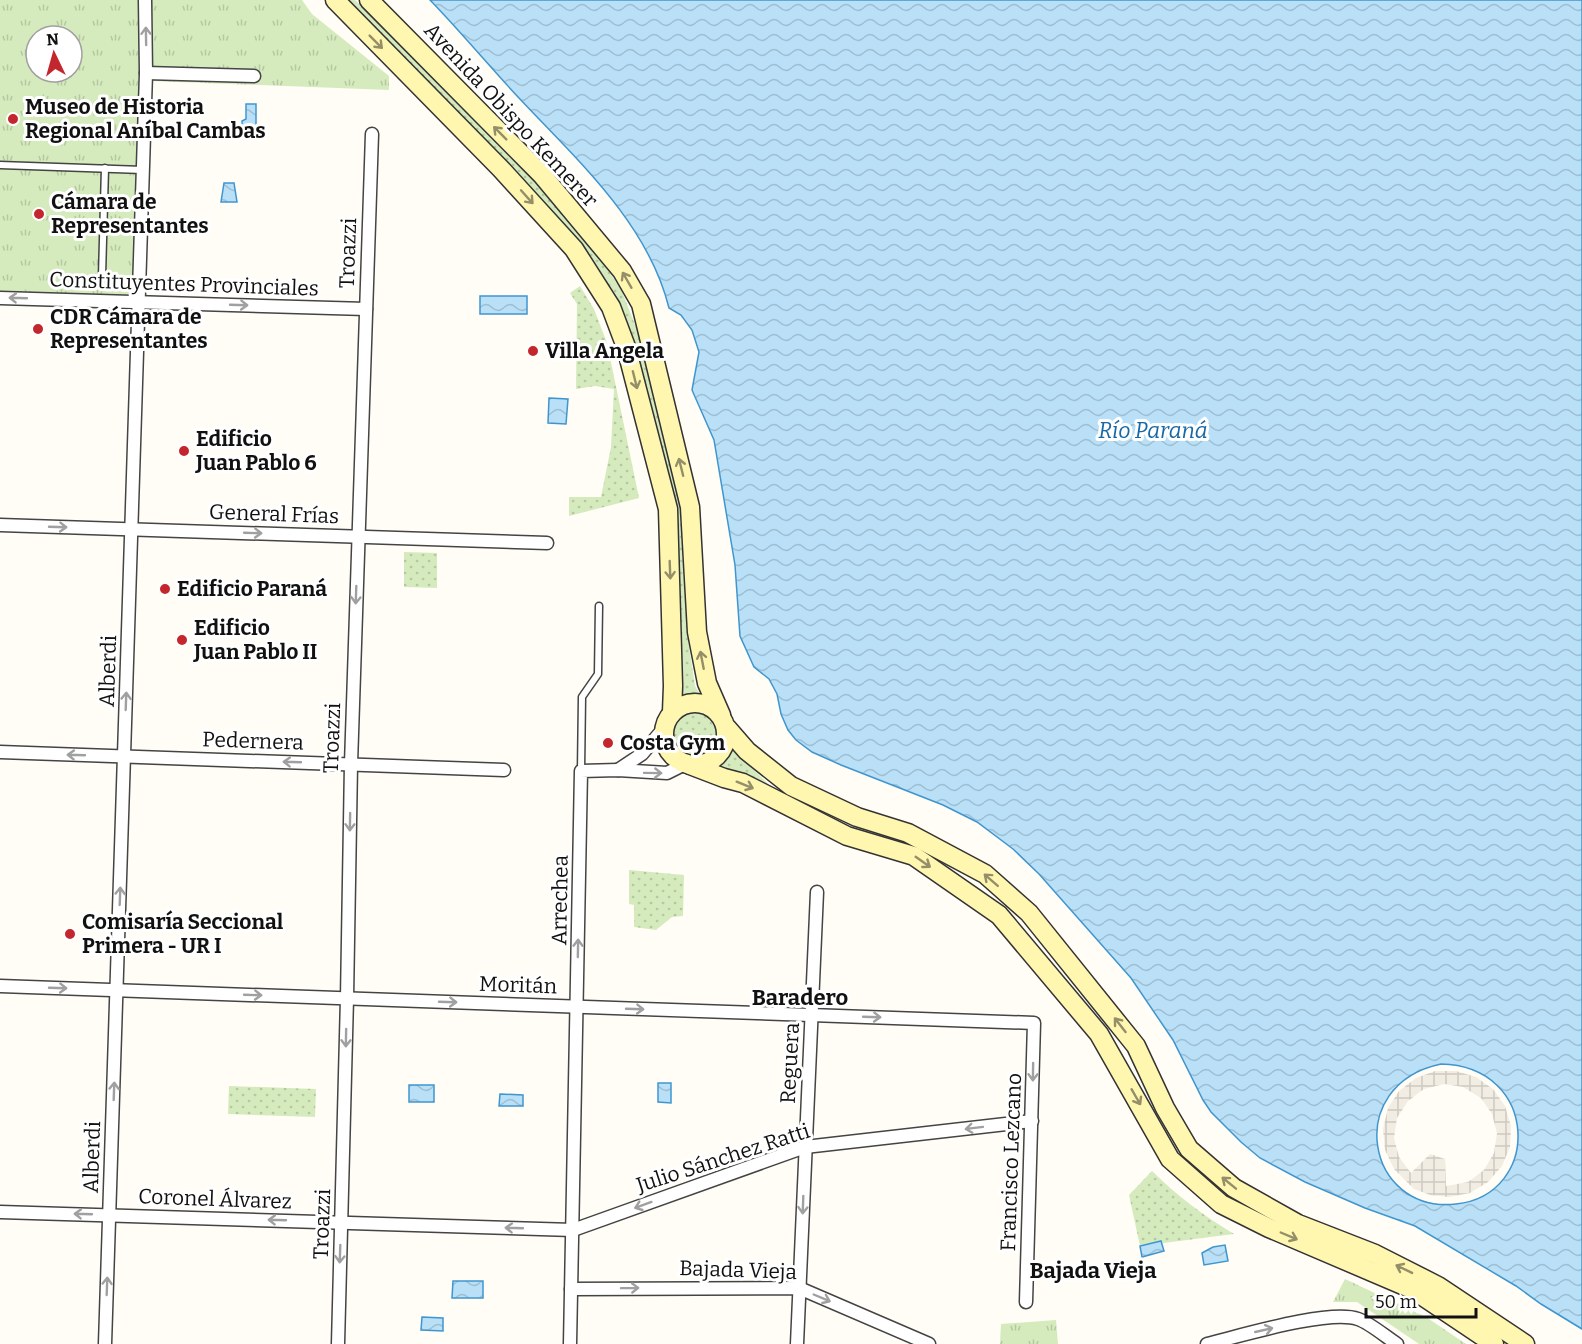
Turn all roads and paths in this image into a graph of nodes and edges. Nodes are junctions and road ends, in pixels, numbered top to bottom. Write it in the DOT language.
graph roads {
  1 [pos="145,0"];
  2 [pos="335,0"];
  3 [pos="369,0"];
  4 [pos="146,73"];
  5 [pos="254,76"];
  6 [pos="372,134"];
  7 [pos="0,165"];
  8 [pos="105,168"];
  9 [pos="143,170"];
  10 [pos="102,276"];
  11 [pos="0,298"];
  12 [pos="139,302"];
  13 [pos="366,309"];
  14 [pos="0,525"];
  15 [pos="132,529"];
  16 [pos="358,536"];
  17 [pos="547,543"];
  18 [pos="599,606"];
  19 [pos="668,719"];
  20 [pos="724,721"];
  21 [pos="0,752"];
  22 [pos="124,756"];
  23 [pos="351,764"];
  24 [pos="688,764"];
  25 [pos="504,770"];
  26 [pos="618,770"];
  27 [pos="581,771"];
  28 [pos="817,892"];
  29 [pos="0,986"];
  30 [pos="117,990"];
  31 [pos="347,998"];
  32 [pos="577,1006"];
  33 [pos="812,1015"];
  34 [pos="1034,1023"];
  35 [pos="1032,1121"];
  36 [pos="805,1147"];
  37 [pos="0,1212"];
  38 [pos="110,1215"];
  39 [pos="341,1222"];
  40 [pos="573,1230"];
  41 [pos="799,1288"];
  42 [pos="571,1289"];
  43 [pos="1026,1302"];
  44 [pos="105,1344"];
  45 [pos="338,1344"];
  46 [pos="570,1344"];
  47 [pos="797,1344"];
  48 [pos="929,1344"];
  49 [pos="1207,1344"];
  50 [pos="1397,1344"];
  51 [pos="1494,1344"];
  52 [pos="1525,1344"];
  4 -- 1 [label="street, Alberdi, one-way"];
  2 -- 19 [label="main road, Avenida Obispo Kemerer, one-way"];
  20 -- 3 [label="main road, Avenida Obispo Kemerer, one-way"];
  4 -- 5 [label="street"];
  4 -- 9 [label="street, Alberdi"];
  6 -- 13 [label="street, Troazzi"];
  7 -- 8 [label="lane"];
  8 -- 9 [label="lane"];
  8 -- 10 [label="lane"];
  9 -- 12 [label="street, Alberdi"];
  12 -- 11 [label="street, Constituyentes Provinciales, one-way"];
  12 -- 13 [label="street, Constituyentes Provinciales, one-way"];
  12 -- 15 [label="street, Alberdi"];
  13 -- 16 [label="street, Troazzi"];
  14 -- 15 [label="street, General Frías, one-way"];
  15 -- 16 [label="street, General Frías, one-way"];
  22 -- 15 [label="street, Alberdi, one-way"];
  16 -- 17 [label="street, General Frías"];
  16 -- 23 [label="street, Troazzi, one-way"];
  18 -- 27 [label="lane, Arrechea"];
  19 -- 20 [label="main road, Avenida Obispo Kemerer"];
  19 -- 24 [label="main road, Avenida Obispo Kemerer"];
  19 -- 26 [label="street"];
  20 -- 24 [label="main road"];
  52 -- 20 [label="main road, Avenida Obispo Kemerer, one-way"];
  22 -- 21 [label="street, Pedernera, one-way"];
  23 -- 22 [label="street, Pedernera, one-way"];
  30 -- 22 [label="street, Alberdi, one-way"];
  23 -- 25 [label="street, Pedernera"];
  23 -- 31 [label="street, Troazzi, one-way"];
  26 -- 24 [label="street, one-way"];
  24 -- 51 [label="main road, Avenida Obispo Kemerer, one-way"];
  26 -- 27 [label="street"];
  32 -- 27 [label="street, Arrechea, one-way"];
  28 -- 33 [label="street, Reguera"];
  29 -- 30 [label="street, Moritán, one-way"];
  30 -- 31 [label="street, Moritán, one-way"];
  38 -- 30 [label="street, Alberdi, one-way"];
  31 -- 32 [label="street, Moritán, one-way"];
  31 -- 39 [label="street, Troazzi, one-way"];
  32 -- 33 [label="street, Moritán, one-way"];
  32 -- 40 [label="street, Arrechea"];
  33 -- 34 [label="street, Moritán, one-way"];
  33 -- 36 [label="street, Reguera"];
  34 -- 35 [label="street, Francisco Lezcano, one-way"];
  35 -- 36 [label="street, Julio Sánchez Ratti, one-way"];
  35 -- 43 [label="street, Francisco Lezcano"];
  36 -- 40 [label="street, Julio Sánchez Ratti, one-way"];
  36 -- 41 [label="street, Reguera, one-way"];
  38 -- 37 [label="street, Coronel Álvarez, one-way"];
  39 -- 38 [label="street, Coronel Álvarez, one-way"];
  44 -- 38 [label="street, Alberdi, one-way"];
  40 -- 39 [label="street, Coronel Álvarez, one-way"];
  39 -- 45 [label="street, Troazzi, one-way"];
  40 -- 42 [label="street, Arrechea"];
  42 -- 41 [label="street, Bajada Vieja, one-way"];
  41 -- 47 [label="street, Reguera"];
  41 -- 48 [label="street, Bajada Vieja, one-way"];
  42 -- 46 [label="street, Arrechea"];
  49 -- 50 [label="street, one-way"];
}
